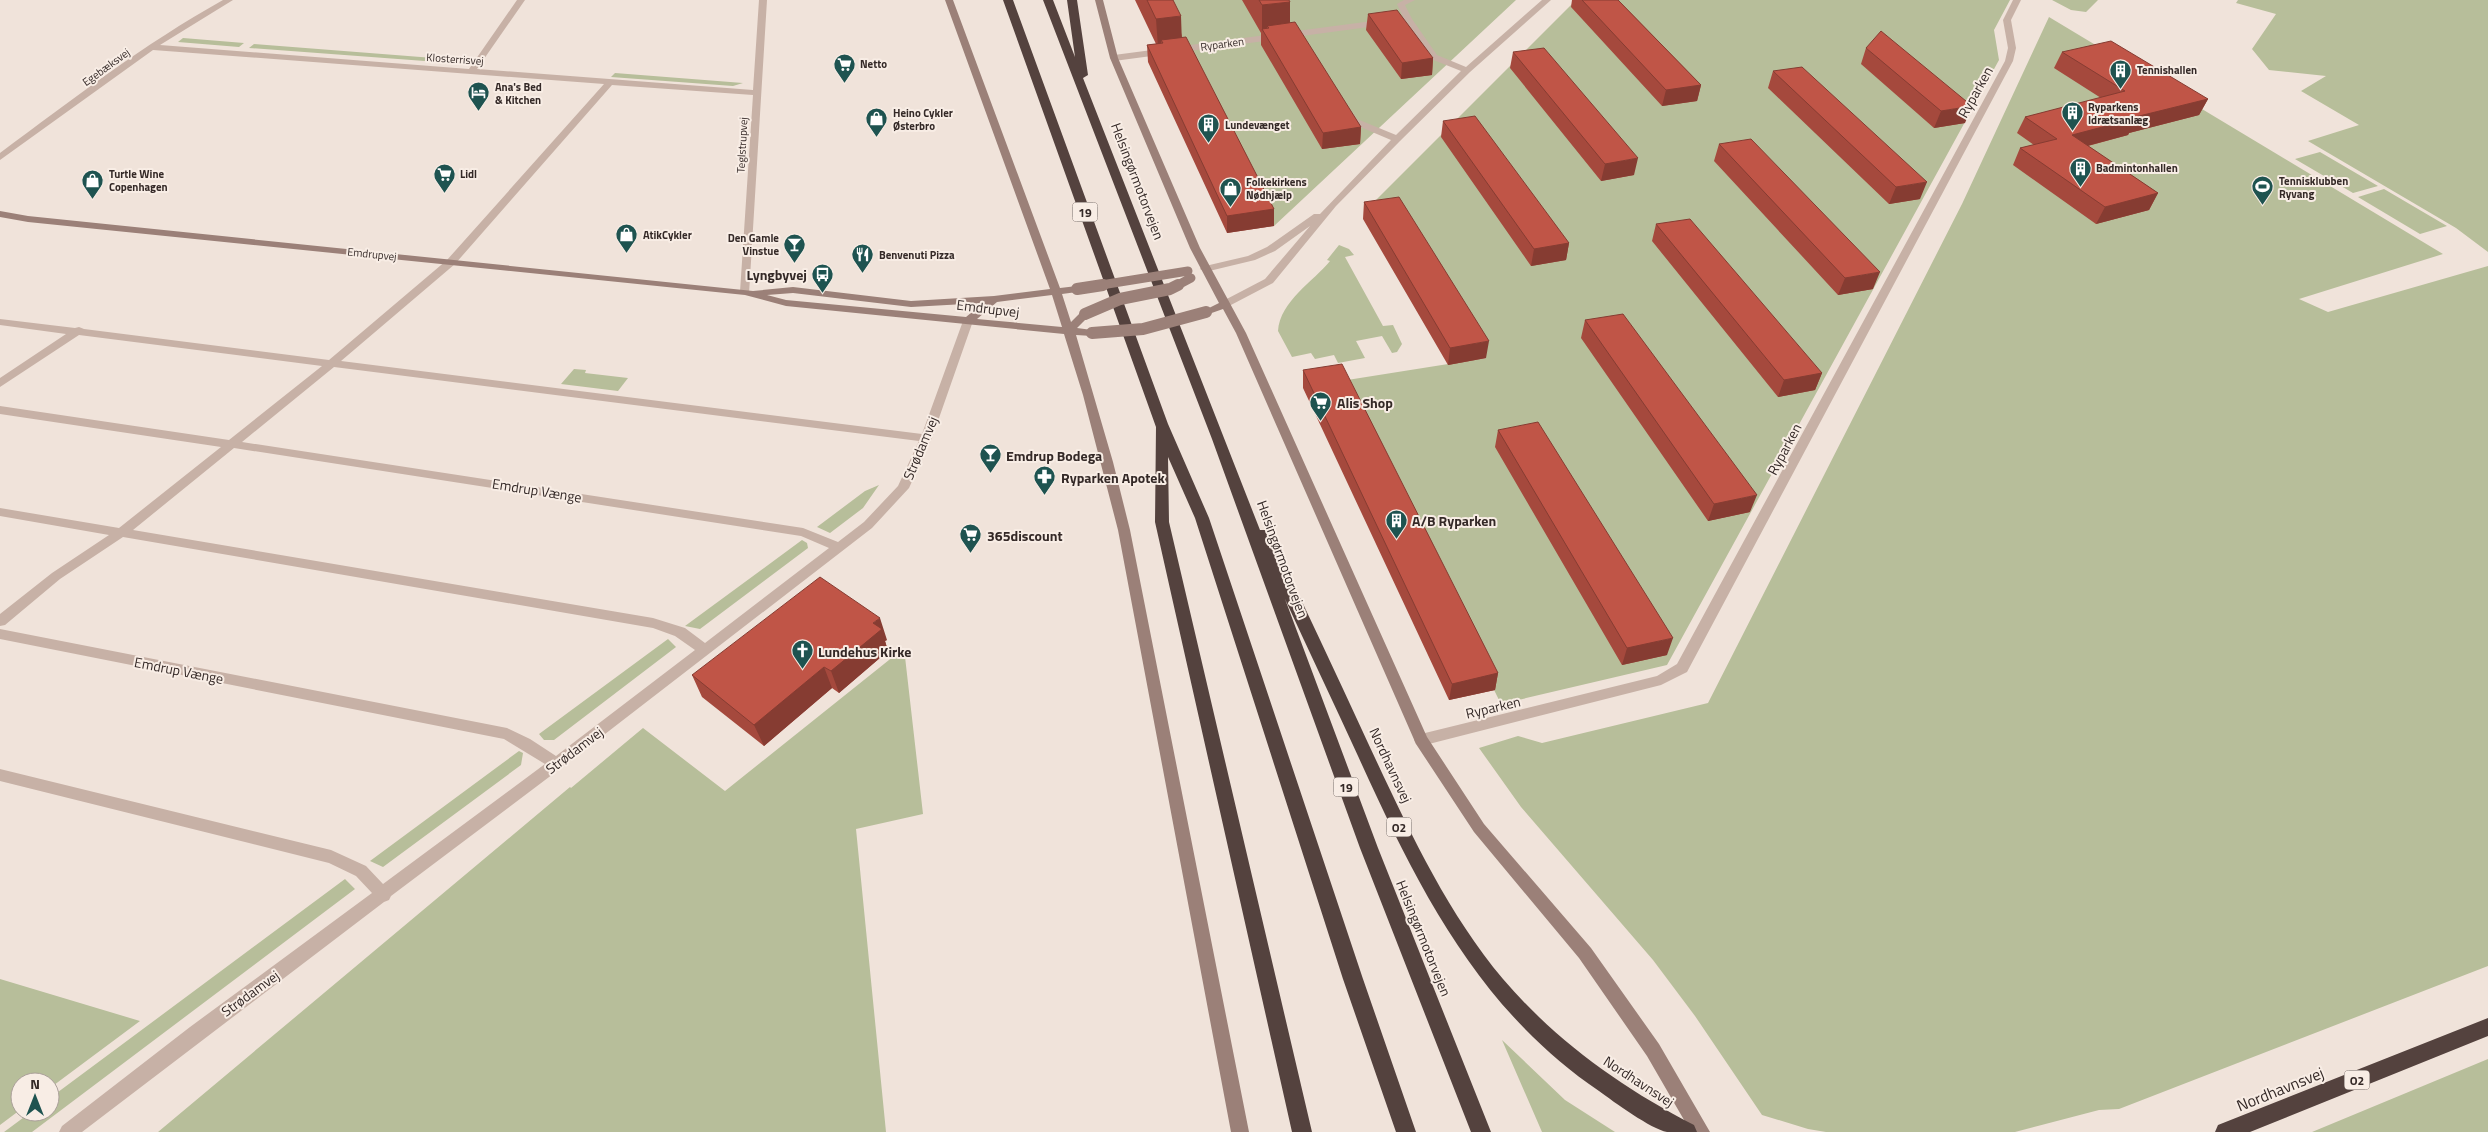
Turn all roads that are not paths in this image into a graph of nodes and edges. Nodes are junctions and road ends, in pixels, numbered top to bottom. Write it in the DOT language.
graph roads {
  1 [pos="228,0"];
  2 [pos="521,0"];
  3 [pos="763,0"];
  4 [pos="949,0"];
  5 [pos="955,0"];
  6 [pos="1008,0"];
  7 [pos="1048,0"];
  8 [pos="1072,0"];
  9 [pos="1099,0"];
  10 [pos="1411,0"];
  11 [pos="1547,0"];
  12 [pos="2017,0"];
  13 [pos="1408,19"];
  14 [pos="152,47"];
  15 [pos="968,51"];
  16 [pos="1114,58"];
  17 [pos="1467,70"];
  18 [pos="471,72"];
  19 [pos="608,83"];
  20 [pos="756,94"];
  21 [pos="1088,103"];
  22 [pos="1344,106"];
  23 [pos="1397,139"];
  24 [pos="0,157"];
  25 [pos="1333,204"];
  26 [pos="0,214"];
  27 [pos="451,262"];
  28 [pos="1205,269"];
  29 [pos="1190,274"];
  30 [pos="745,292"];
  31 [pos="1056,292"];
  32 [pos="994,299"];
  33 [pos="1225,304"];
  34 [pos="968,321"];
  35 [pos="0,322"];
  36 [pos="79,330"];
  37 [pos="1068,332"];
  38 [pos="330,364"];
  39 [pos="0,384"];
  40 [pos="0,410"];
  41 [pos="1161,424"];
  42 [pos="926,438"];
  43 [pos="1219,439"];
  44 [pos="232,444"];
  45 [pos="0,512"];
  46 [pos="122,532"];
  47 [pos="839,547"];
  48 [pos="0,621"];
  49 [pos="0,634"];
  50 [pos="705,650"];
  51 [pos="1421,740"];
  52 [pos="556,764"];
  53 [pos="0,775"];
  54 [pos="384,895"];
  55 [pos="2488,1028"];
  56 [pos="68,1132"];
  57 [pos="1240,1132"];
  58 [pos="1302,1132"];
  59 [pos="1406,1132"];
  60 [pos="1481,1132"];
  61 [pos="1687,1132"];
  62 [pos="1701,1132"];
  63 [pos="2226,1132"];
  1 -- 14 [label="street, Egebæksvej"];
  2 -- 18 [label="street"];
  3 -- 20 [label="street, Teglstrupvej"];
  4 -- 15 [label="street"];
  5 -- 15 [label="street"];
  6 -- 41 [label="highway, 19"];
  7 -- 21 [label="highway, Helsingørmotorvejen / 19"];
  8 -- 21 [label="highway"];
  9 -- 16 [label="street"];
  10 -- 13 [label="street"];
  11 -- 17 [label="street"];
  12 -- 51 [label="street, Ryparken"];
  13 -- 16 [label="street, Ryparken"];
  13 -- 17 [label="street"];
  14 -- 18 [label="street, Klosterrisvej"];
  14 -- 24 [label="street, Egebæksvej"];
  15 -- 31 [label="street"];
  16 -- 28 [label="street"];
  17 -- 23 [label="street"];
  18 -- 19 [label="street, Klosterrisvej"];
  19 -- 20 [label="street, Klosterrisvej"];
  19 -- 27 [label="street"];
  20 -- 30 [label="street, Teglstrupvej"];
  21 -- 43 [label="highway, Helsingørmotorvejen / 19"];
  22 -- 23 [label="street"];
  23 -- 25 [label="street"];
  25 -- 28 [label="street"];
  25 -- 33 [label="street"];
  26 -- 27 [label="street, Emdrupvej"];
  27 -- 30 [label="street, Emdrupvej"];
  27 -- 38 [label="street"];
  28 -- 29 [label="street"];
  28 -- 33 [label="street"];
  29 -- 31 [label="street, Emdrupvej, bridge"];
  29 -- 37 [label="street, bridge"];
  30 -- 32 [label="street, Emdrupvej"];
  30 -- 34 [label="street, Emdrupvej"];
  31 -- 32 [label="street, Emdrupvej"];
  31 -- 37 [label="street"];
  32 -- 34 [label="street"];
  33 -- 37 [label="street, Emdrupvej, bridge"];
  33 -- 51 [label="street"];
  34 -- 37 [label="street, Emdrupvej"];
  34 -- 42 [label="street, Strødamvej"];
  35 -- 36 [label="street"];
  36 -- 38 [label="street"];
  36 -- 39 [label="street"];
  37 -- 57 [label="street"];
  38 -- 42 [label="street"];
  38 -- 44 [label="street"];
  40 -- 44 [label="street, Emdrup Vænge"];
  41 -- 58 [label="highway"];
  41 -- 59 [label="highway, 19"];
  42 -- 47 [label="street, Strødamvej"];
  43 -- 60 [label="highway, Helsingørmotorvejen / 19"];
  43 -- 61 [label="highway, Nordhavnsvej / O2"];
  44 -- 46 [label="street"];
  44 -- 47 [label="street, Emdrup Vænge"];
  45 -- 46 [label="street"];
  46 -- 48 [label="street"];
  46 -- 50 [label="street"];
  47 -- 50 [label="street, Strødamvej"];
  49 -- 52 [label="street, Emdrup Vænge"];
  50 -- 52 [label="street, Strødamvej"];
  51 -- 62 [label="street"];
  52 -- 54 [label="street, Strødamvej"];
  53 -- 54 [label="street"];
  54 -- 56 [label="street, Strødamvej"];
  55 -- 63 [label="highway, Nordhavnsvej / O2"];
}
